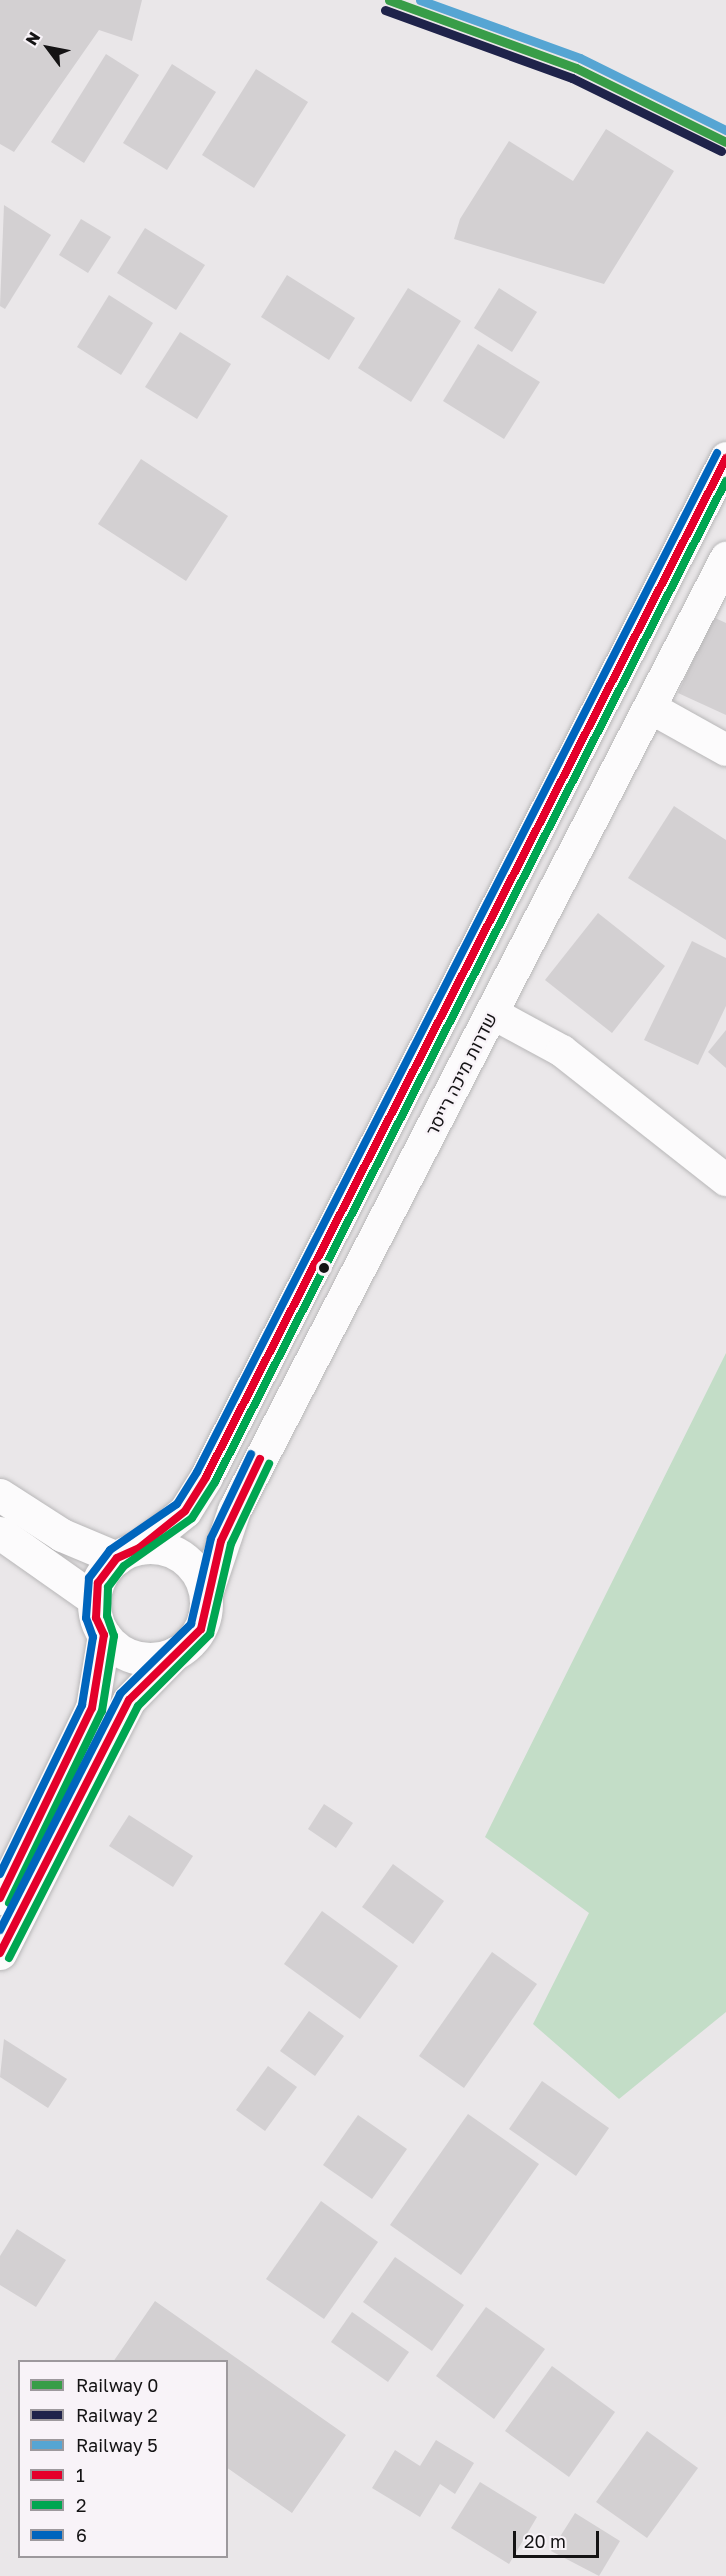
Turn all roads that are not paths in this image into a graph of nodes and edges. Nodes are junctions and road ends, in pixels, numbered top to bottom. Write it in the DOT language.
graph roads {
  1 [pos="726,458"];
  2 [pos="726,558"];
  3 [pos="651,708"];
  4 [pos="726,750"];
  5 [pos="492,1013"];
  6 [pos="726,1180"];
  7 [pos="0,1495"];
  8 [pos="0,1533"];
  9 [pos="128,1553"];
  10 [pos="206,1593"];
  11 [pos="94,1599"];
  12 [pos="104,1635"];
  13 [pos="175,1653"];
  14 [pos="0,1898"];
  15 [pos="0,1953"];
  1 -- 9 [label="street"];
  2 -- 3 [label="street, שדרות מיכה רייסר"];
  3 -- 4 [label="street"];
  3 -- 5 [label="street, שדרות מיכה רייסר"];
  5 -- 6 [label="street"];
  5 -- 10 [label="street, שדרות מיכה רייסר"];
  7 -- 9 [label="street"];
  8 -- 11 [label="street"];
  9 -- 10 [label="street"];
  9 -- 11 [label="street"];
  10 -- 13 [label="street"];
  11 -- 12 [label="street"];
  12 -- 13 [label="street"];
  12 -- 14 [label="street"];
  13 -- 15 [label="street"];
}
